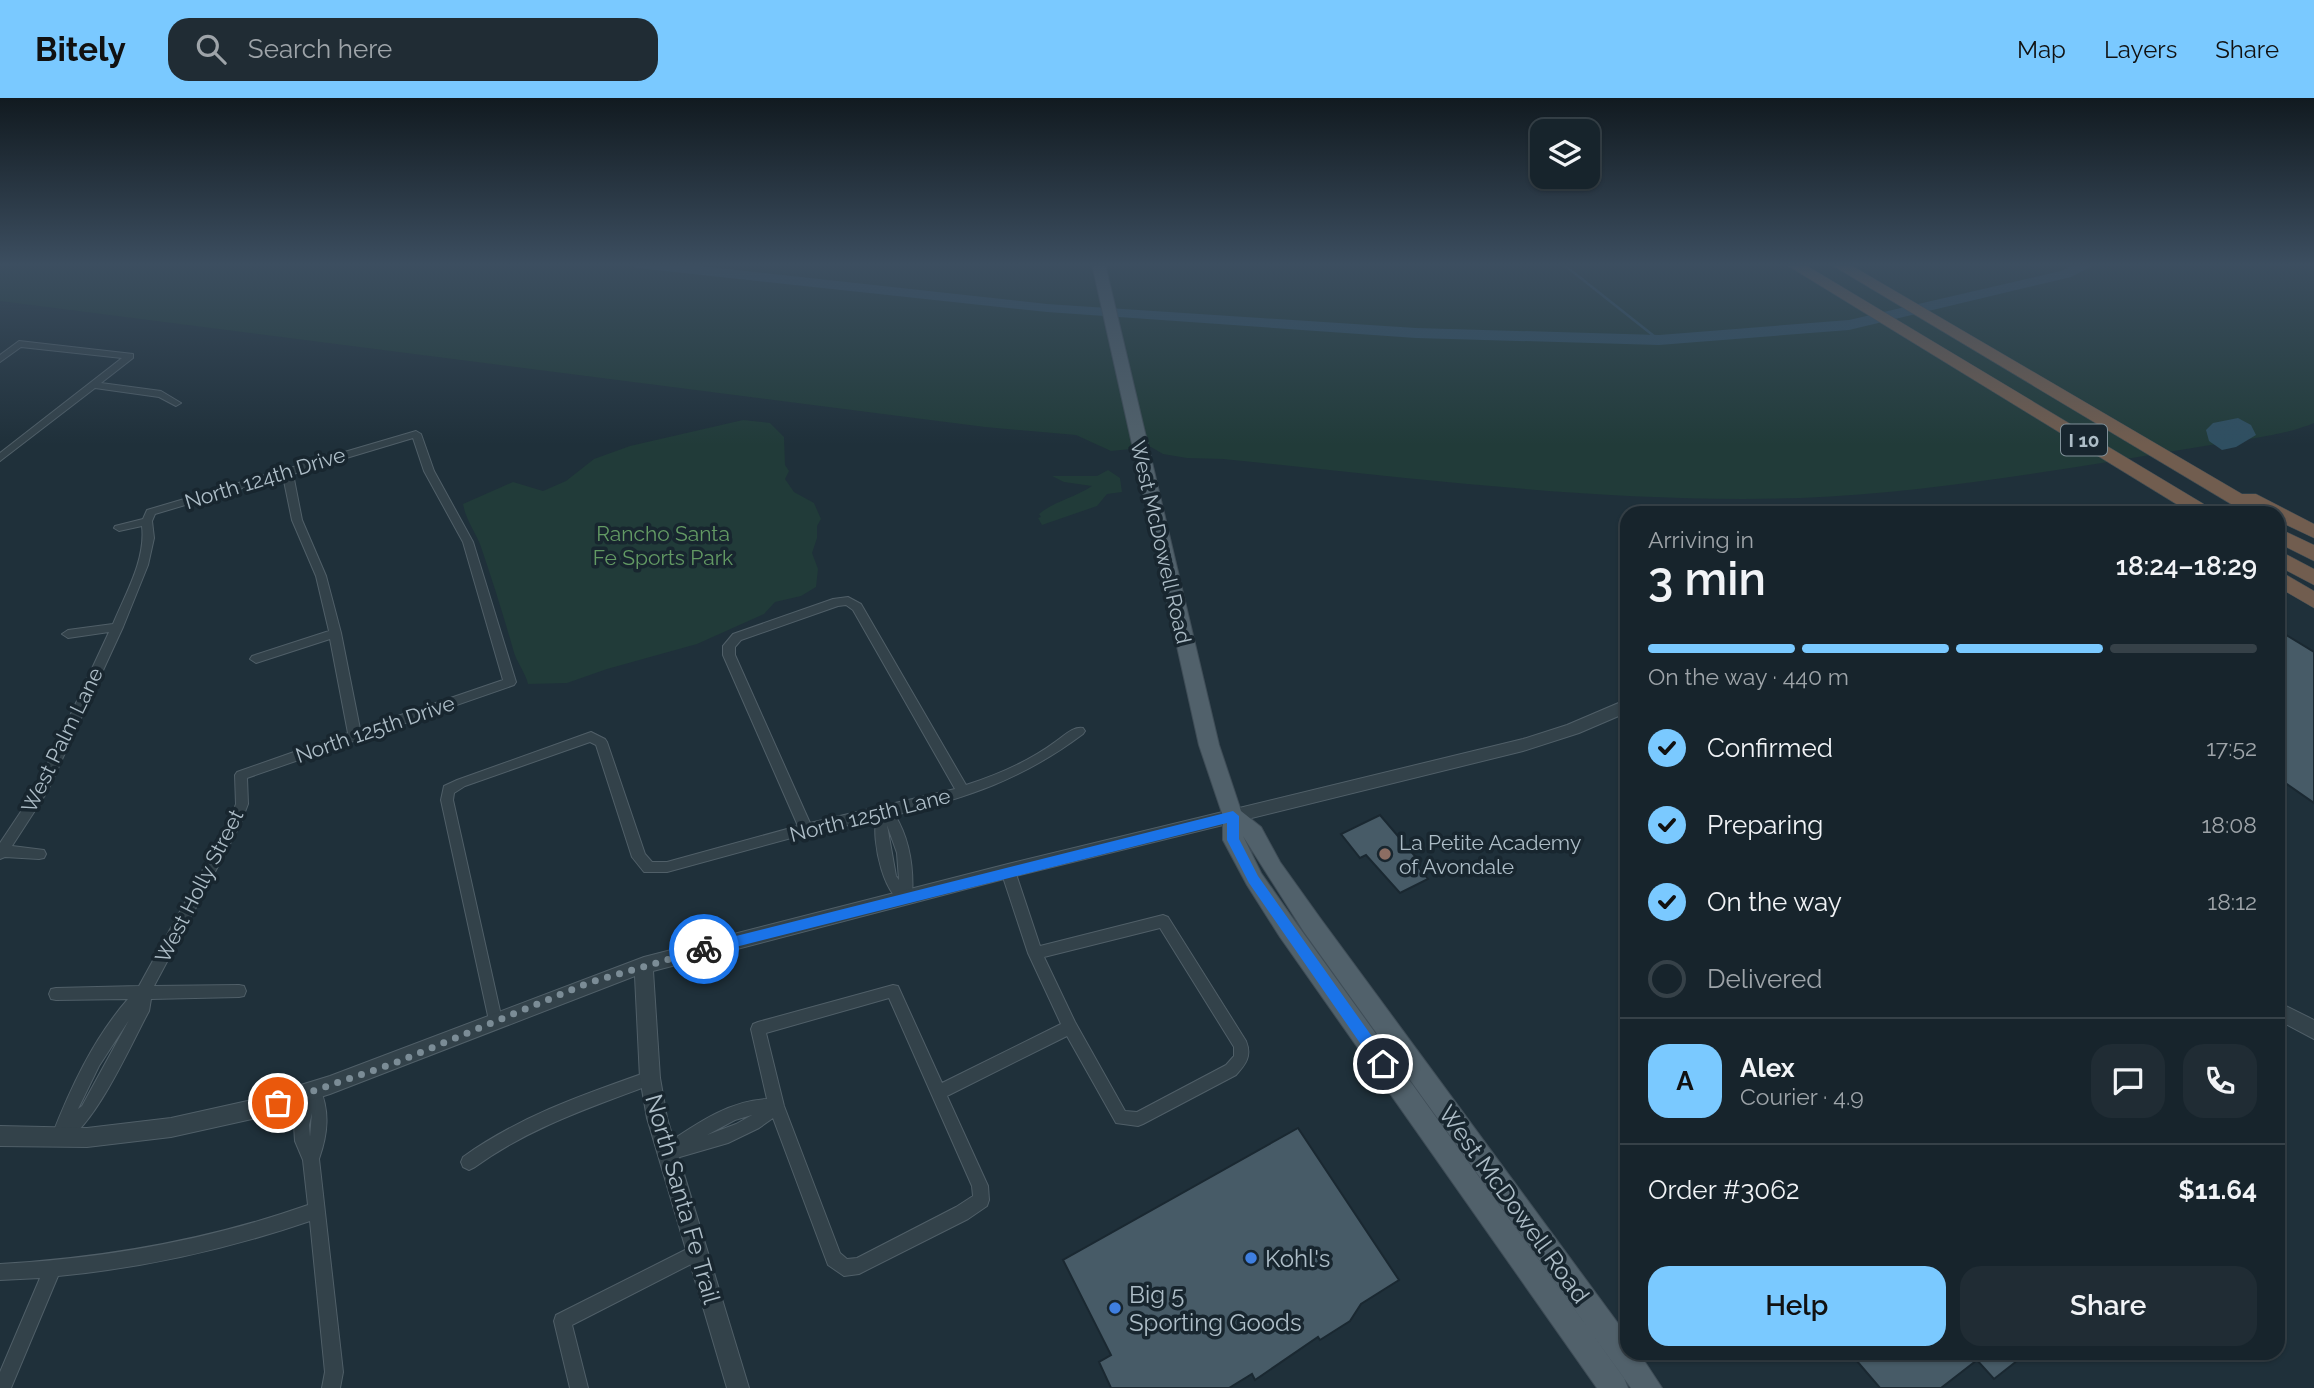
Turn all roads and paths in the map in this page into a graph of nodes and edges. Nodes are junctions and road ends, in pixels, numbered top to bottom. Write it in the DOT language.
graph roads {
  1 [pos="1111,324"];
  2 [pos="1891,324"];
  3 [pos="1927,324"];
  4 [pos="1937,324"];
  5 [pos="0,359"];
  6 [pos="91,385"];
  7 [pos="176,402"];
  8 [pos="2024,404"];
  9 [pos="0,458"];
  10 [pos="287,470"];
  11 [pos="2184,473"];
  12 [pos="2141,479"];
  13 [pos="2175,506"];
  14 [pos="2192,506"];
  15 [pos="2233,506"];
  16 [pos="2248,506"];
  17 [pos="2266,506"];
  18 [pos="2285,516"];
  19 [pos="148,521"];
  20 [pos="2285,527"];
  21 [pos="119,528"];
  22 [pos="2314,532"];
  23 [pos="2285,538"];
  24 [pos="2314,544"];
  25 [pos="2314,554"];
  26 [pos="2285,561"];
  27 [pos="2314,578"];
  28 [pos="2285,582"];
  29 [pos="2314,601"];
  30 [pos="117,627"];
  31 [pos="335,633"];
  32 [pos="68,634"];
  33 [pos="256,659"];
  34 [pos="510,682"];
  35 [pos="1620,708"];
  36 [pos="1079,731"];
  37 [pos="355,736"];
  38 [pos="241,775"];
  39 [pos="963,792"];
  40 [pos="886,812"];
  41 [pos="1233,816"];
  42 [pos="806,830"];
  43 [pos="2,853"];
  44 [pos="39,854"];
  45 [pos="1008,871"];
  46 [pos="905,898"];
  47 [pos="1035,953"];
  48 [pos="644,965"];
  49 [pos="239,991"];
  50 [pos="893,991"];
  51 [pos="143,993"];
  52 [pos="56,995"];
  53 [pos="2285,1014"];
  54 [pos="495,1020"];
  55 [pos="1070,1027"];
  56 [pos="758,1029"];
  57 [pos="2314,1030"];
  58 [pos="650,1078"];
  59 [pos="314,1091"];
  60 [pos="938,1093"];
  61 [pos="776,1105"];
  62 [pos="0,1136"];
  63 [pos="60,1138"];
  64 [pos="666,1153"];
  65 [pos="469,1162"];
  66 [pos="315,1211"];
  67 [pos="1527,1243"];
  68 [pos="695,1253"];
  69 [pos="52,1270"];
  70 [pos="0,1272"];
  71 [pos="1620,1354"];
  72 [pos="1625,1360"];
  73 [pos="2,1388"];
  74 [pos="331,1388"];
  75 [pos="579,1388"];
  76 [pos="738,1388"];
  77 [pos="1614,1388"];
  78 [pos="1648,1388"];
  1 -- 41 [label="main road, West McDowell Road"];
  2 -- 8 [label="highway"];
  3 -- 11 [label="highway"];
  4 -- 11 [label="highway, I 10"];
  5 -- 6 [label="street"];
  6 -- 7 [label="street"];
  6 -- 9 [label="street"];
  8 -- 12 [label="highway"];
  10 -- 19 [label="street, North 124th Drive"];
  10 -- 31 [label="street"];
  10 -- 34 [label="street, North 124th Drive"];
  11 -- 15 [label="highway"];
  11 -- 16 [label="highway, I 10"];
  11 -- 17 [label="highway"];
  12 -- 13 [label="highway"];
  12 -- 14 [label="highway"];
  18 -- 22 [label="highway"];
  19 -- 21 [label="street, North 124th Drive"];
  19 -- 30 [label="street, West Palm Lane"];
  20 -- 24 [label="highway"];
  23 -- 25 [label="highway"];
  26 -- 27 [label="highway"];
  28 -- 29 [label="highway"];
  30 -- 32 [label="street, West Palm Lane"];
  30 -- 43 [label="street, West Palm Lane"];
  31 -- 33 [label="street"];
  31 -- 37 [label="street"];
  34 -- 37 [label="street, North 125th Drive"];
  35 -- 41 [label="street"];
  36 -- 39 [label="street, North 125th Lane"];
  37 -- 38 [label="street, North 125th Drive"];
  38 -- 51 [label="street, West Holly Street"];
  39 -- 40 [label="street, North 125th Lane"];
  39 -- 42 [label="street"];
  40 -- 42 [label="street, North 125th Lane"];
  40 -- 46 [label="street"];
  41 -- 45 [label="street"];
  41 -- 67 [label="main road, West McDowell Road"];
  42 -- 54 [label="street, North 125th Lane"];
  43 -- 44 [label="street, West Palm Lane"];
  45 -- 46 [label="street"];
  45 -- 47 [label="street"];
  46 -- 48 [label="street"];
  47 -- 55 [label="street"];
  47 -- 55 [label="street"];
  48 -- 54 [label="street"];
  48 -- 58 [label="street, North Santa Fe Trail"];
  49 -- 51 [label="street"];
  50 -- 56 [label="street"];
  50 -- 60 [label="street"];
  51 -- 52 [label="street"];
  51 -- 63 [label="street, West Holly Street"];
  53 -- 57 [label="street"];
  54 -- 59 [label="street"];
  55 -- 60 [label="street"];
  56 -- 61 [label="street"];
  58 -- 64 [label="street, North Santa Fe Trail"];
  58 -- 65 [label="street"];
  59 -- 63 [label="street"];
  59 -- 66 [label="street"];
  60 -- 61 [label="street"];
  61 -- 64 [label="street"];
  62 -- 63 [label="street"];
  64 -- 68 [label="street, North Santa Fe Trail"];
  66 -- 69 [label="street"];
  66 -- 74 [label="street"];
  67 -- 71 [label="main road, West McDowell Road"];
  67 -- 77 [label="main road, West McDowell Road"];
  68 -- 75 [label="street"];
  68 -- 76 [label="street, North Santa Fe Trail"];
  69 -- 70 [label="street"];
  69 -- 73 [label="street"];
  72 -- 78 [label="main road, West McDowell Road"];
}
